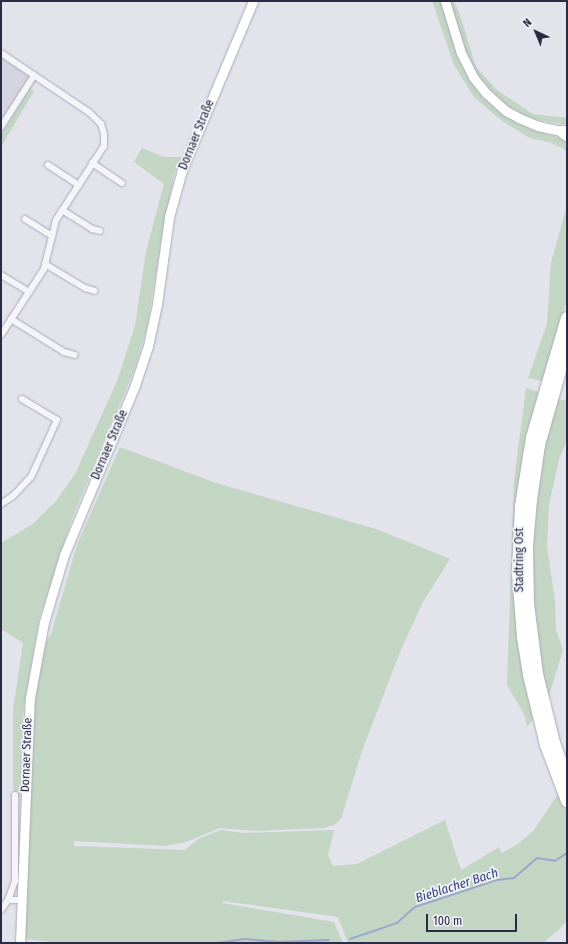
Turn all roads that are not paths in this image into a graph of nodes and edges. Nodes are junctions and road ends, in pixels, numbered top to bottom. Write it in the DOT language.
graph roads {
  1 [pos="253,1"];
  2 [pos="445,1"];
  3 [pos="1,53"];
  4 [pos="33,77"];
  5 [pos="1,127"];
  6 [pos="566,132"];
  7 [pos="92,163"];
  8 [pos="48,165"];
  9 [pos="122,183"];
  10 [pos="79,185"];
  11 [pos="62,210"];
  12 [pos="25,219"];
  13 [pos="100,231"];
  14 [pos="52,236"];
  15 [pos="45,264"];
  16 [pos="1,275"];
  17 [pos="95,291"];
  18 [pos="29,292"];
  19 [pos="567,318"];
  20 [pos="11,319"];
  21 [pos="1,335"];
  22 [pos="567,346"];
  23 [pos="75,355"];
  24 [pos="22,399"];
  25 [pos="1,504"];
  26 [pos="533,675"];
  27 [pos="567,778"];
  28 [pos="15,795"];
  29 [pos="567,801"];
  30 [pos="8,900"];
  31 [pos="21,900"];
  32 [pos="1,910"];
  33 [pos="20,943"];
  1 -- 31 [label="main road, Dornaer Straße"];
  2 -- 6 [label="main road"];
  3 -- 4 [label="street"];
  4 -- 5 [label="street"];
  4 -- 7 [label="street"];
  7 -- 9 [label="street"];
  7 -- 10 [label="street"];
  8 -- 10 [label="street"];
  10 -- 11 [label="street"];
  11 -- 13 [label="street"];
  11 -- 14 [label="street"];
  12 -- 14 [label="street"];
  14 -- 15 [label="street"];
  15 -- 17 [label="street"];
  15 -- 18 [label="street"];
  16 -- 18 [label="street"];
  18 -- 20 [label="street"];
  19 -- 26 [label="highway, Stadtring Ost"];
  20 -- 21 [label="street"];
  20 -- 23 [label="street"];
  22 -- 26 [label="highway, Stadtring Ost"];
  24 -- 25 [label="street"];
  26 -- 27 [label="highway, Stadtring Ost"];
  26 -- 29 [label="highway, Stadtring Ost"];
  28 -- 30 [label="street, Dornaer Straße"];
  30 -- 31 [label="street"];
  30 -- 32 [label="street, Dornaer Straße"];
  31 -- 33 [label="main road, Dornaer Straße"];
}
